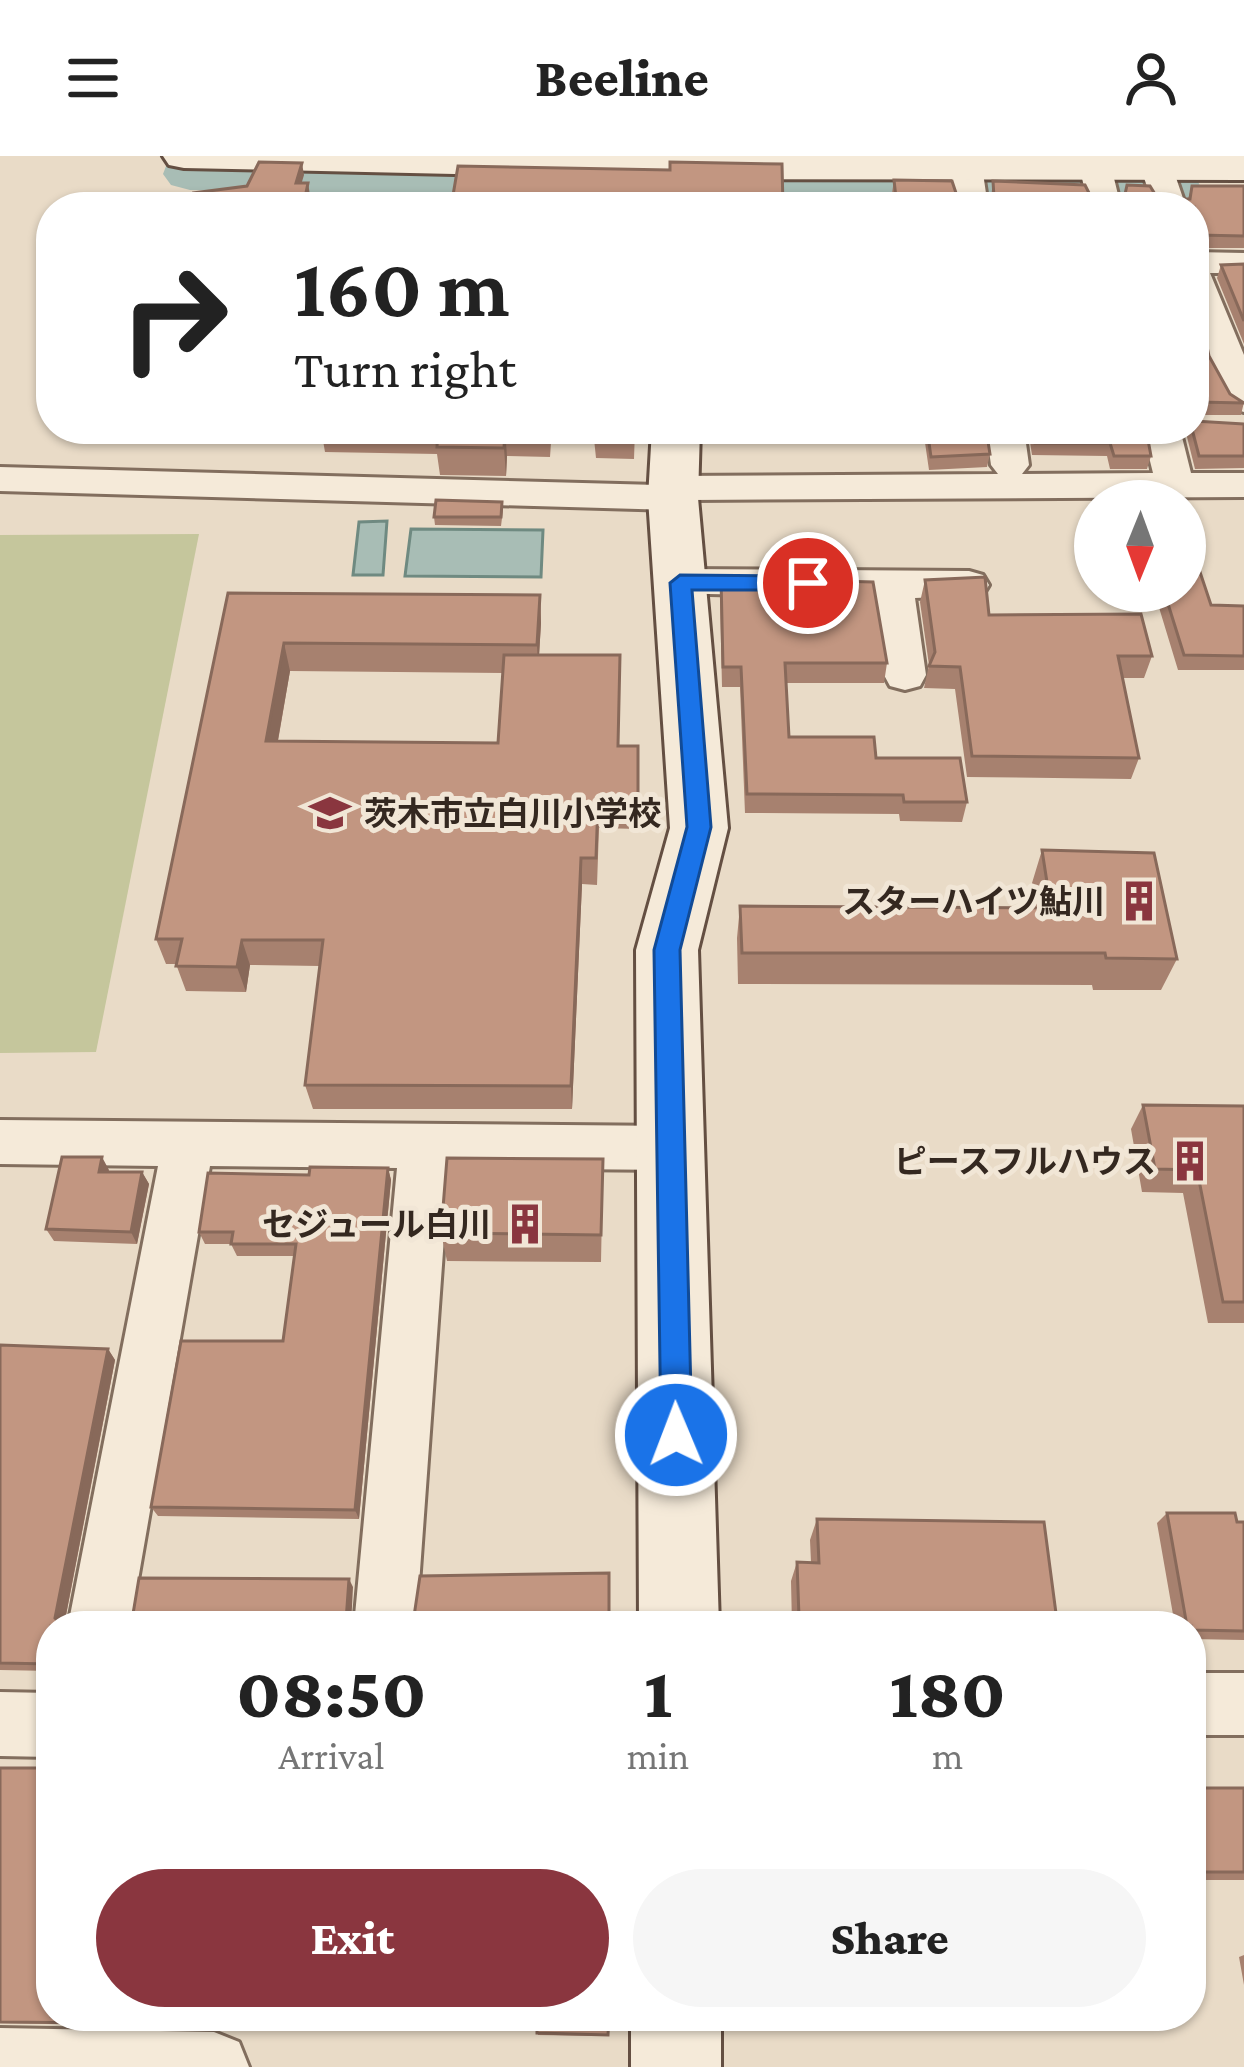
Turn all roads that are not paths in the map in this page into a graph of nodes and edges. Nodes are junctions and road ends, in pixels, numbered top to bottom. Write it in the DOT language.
graph roads {
  1 [pos="184,156"];
  2 [pos="222,157"];
  3 [pos="1244,168"];
  4 [pos="694,174"];
  5 [pos="1099,185"];
  6 [pos="1162,185"];
  7 [pos="969,188"];
  8 [pos="1218,296"];
  9 [pos="1244,400"];
  10 [pos="1165,444"];
  11 [pos="674,472"];
  12 [pos="0,479"];
  13 [pos="1174,480"];
  14 [pos="1074,485"];
  15 [pos="1244,485"];
  16 [pos="1206,487"];
  17 [pos="680,583"];
  18 [pos="893,584"];
  19 [pos="970,585"];
  20 [pos="905,675"];
  21 [pos="0,1142"];
  22 [pos="188,1144"];
  23 [pos="424,1146"];
  24 [pos="673,1148"];
  25 [pos="102,1611"];
  26 [pos="386,1611"];
  27 [pos="679,1611"];
  28 [pos="1206,1704"];
  29 [pos="1244,1705"];
  30 [pos="0,1724"];
  31 [pos="36,1725"];
  32 [pos="676,2031"];
  33 [pos="0,2063"];
  34 [pos="214,2067"];
  35 [pos="676,2067"];
  1 -- 2 [label="main road"];
  2 -- 4 [label="main road"];
  3 -- 6 [label="main road"];
  4 -- 7 [label="main road"];
  5 -- 6 [label="main road"];
  5 -- 7 [label="main road"];
  8 -- 9 [label="street"];
  10 -- 13 [label="street"];
  11 -- 12 [label="street"];
  11 -- 14 [label="street"];
  11 -- 17 [label="main road"];
  15 -- 16 [label="street"];
  17 -- 18 [label="street"];
  17 -- 24 [label="main road"];
  18 -- 19 [label="street"];
  18 -- 20 [label="street"];
  21 -- 22 [label="street"];
  22 -- 23 [label="street"];
  22 -- 25 [label="street"];
  23 -- 24 [label="street"];
  23 -- 26 [label="street"];
  24 -- 27 [label="main road"];
  28 -- 29 [label="street"];
  30 -- 31 [label="street"];
  32 -- 35 [label="main road"];
  33 -- 34 [label="street"];
}
